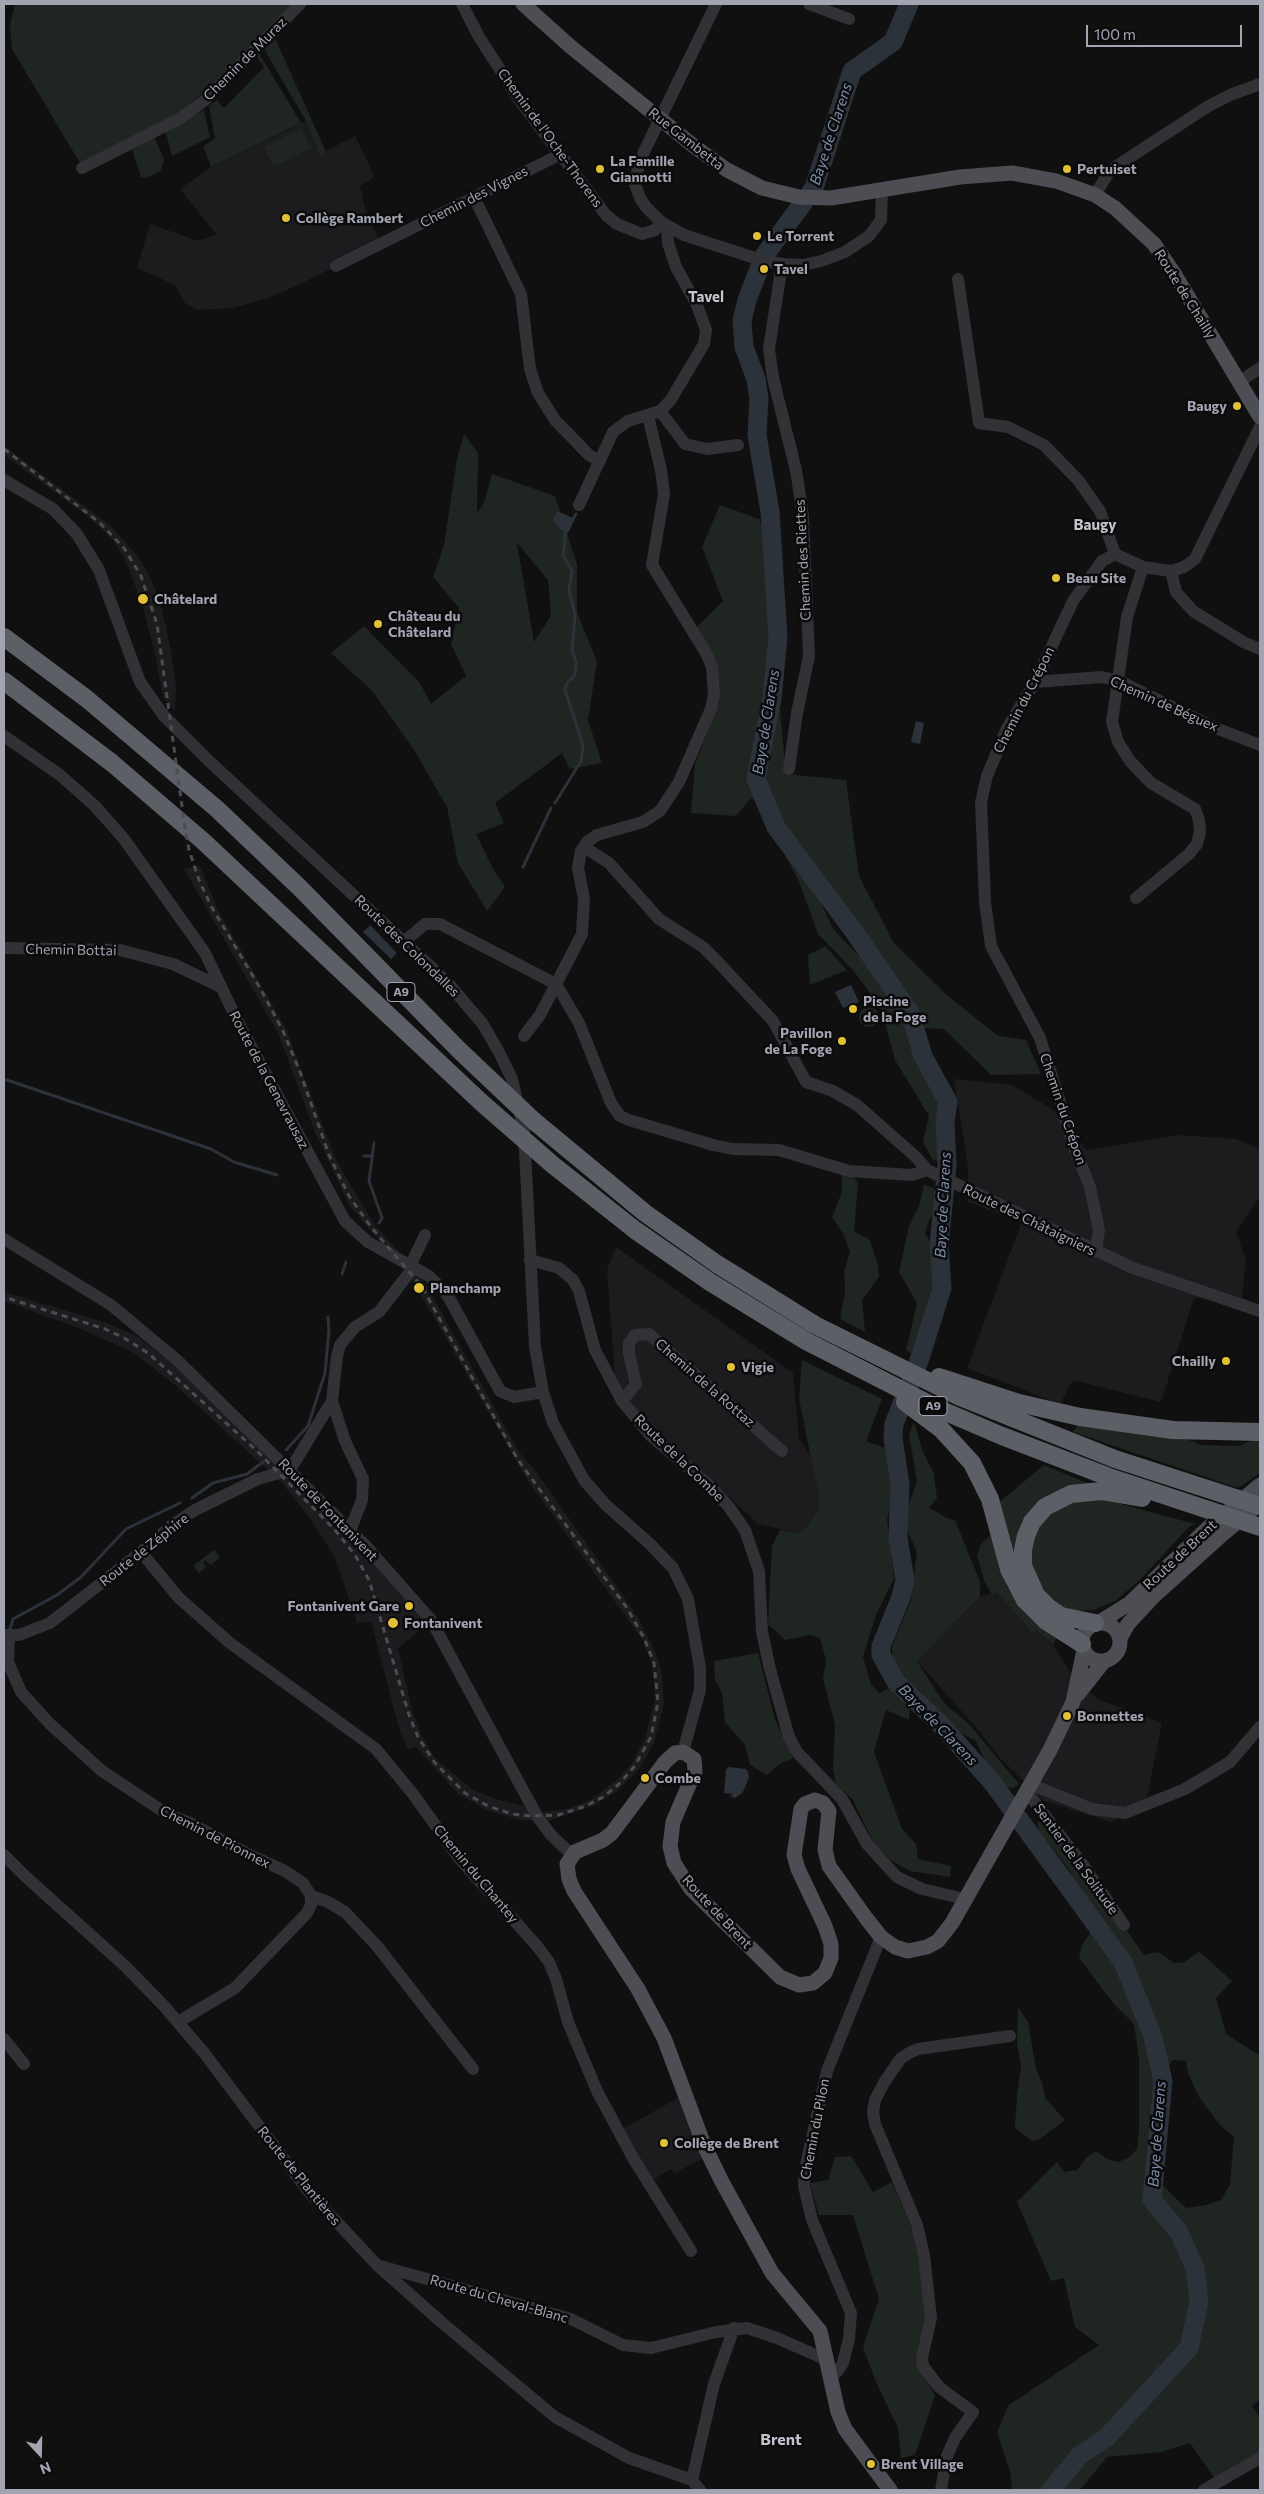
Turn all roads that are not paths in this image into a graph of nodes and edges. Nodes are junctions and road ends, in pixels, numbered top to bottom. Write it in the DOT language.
graph roads {
  1 [pos="300,4"];
  2 [pos="462,4"];
  3 [pos="523,4"];
  4 [pos="716,4"];
  5 [pos="809,4"];
  6 [pos="849,19"];
  7 [pos="1260,84"];
  8 [pos="660,118"];
  9 [pos="559,155"];
  10 [pos="82,168"];
  11 [pos="882,191"];
  12 [pos="1094,195"];
  13 [pos="474,197"];
  14 [pos="664,224"];
  15 [pos="782,264"];
  16 [pos="336,266"];
  17 [pos="958,279"];
  18 [pos="1260,368"];
  19 [pos="1239,382"];
  20 [pos="654,414"];
  21 [pos="1260,417"];
  22 [pos="1260,428"];
  23 [pos="738,445"];
  24 [pos="600,460"];
  25 [pos="4,480"];
  26 [pos="579,505"];
  27 [pos="1115,554"];
  28 [pos="1143,567"];
  29 [pos="1171,571"];
  30 [pos="4,637"];
  31 [pos="1260,649"];
  32 [pos="4,681"];
  33 [pos="1119,681"];
  34 [pos="1035,682"];
  35 [pos="4,736"];
  36 [pos="1260,745"];
  37 [pos="789,768"];
  38 [pos="584,847"];
  39 [pos="1136,898"];
  40 [pos="405,940"];
  41 [pos="4,948"];
  42 [pos="556,984"];
  43 [pos="221,987"];
  44 [pos="524,1036"];
  45 [pos="931,1172"];
  46 [pos="425,1236"];
  47 [pos="4,1239"];
  48 [pos="1096,1252"];
  49 [pos="530,1260"];
  50 [pos="412,1267"];
  51 [pos="1260,1310"];
  52 [pos="864,1350"];
  53 [pos="850,1365"];
  54 [pos="543,1392"];
  55 [pos="332,1401"];
  56 [pos="622,1401"];
  57 [pos="1260,1432"];
  58 [pos="782,1451"];
  59 [pos="290,1470"];
  60 [pos="1260,1486"];
  61 [pos="1260,1505"];
  62 [pos="1214,1513"];
  63 [pos="1255,1525"];
  64 [pos="350,1531"];
  65 [pos="141,1552"];
  66 [pos="1097,1623"];
  67 [pos="6,1635"];
  68 [pos="1120,1638"];
  69 [pos="1083,1647"];
  70 [pos="1104,1661"];
  71 [pos="1073,1702"];
  72 [pos="1260,1727"];
  73 [pos="683,1752"];
  74 [pos="1026,1794"];
  75 [pos="571,1854"];
  76 [pos="4,1855"];
  77 [pos="311,1896"];
  78 [pos="965,1899"];
  79 [pos="1124,1925"];
  80 [pos="881,1937"];
  81 [pos="178,2022"];
  82 [pos="1010,2036"];
  83 [pos="4,2039"];
  84 [pos="24,2064"];
  85 [pos="473,2069"];
  86 [pos="690,2251"];
  87 [pos="377,2265"];
  88 [pos="734,2328"];
  89 [pos="829,2368"];
  90 [pos="1260,2458"];
  91 [pos="692,2480"];
  92 [pos="700,2490"];
  93 [pos="890,2490"];
  94 [pos="941,2490"];
  95 [pos="1204,2490"];
  1 -- 10 [label="street, Chemin de Muraz"];
  2 -- 9 [label="street, Chemin de l'Oche-Thorens"];
  3 -- 8 [label="main road, Rue Gambetta"];
  4 -- 8 [label="street"];
  5 -- 6 [label="street"];
  7 -- 12 [label="street"];
  8 -- 11 [label="main road, Rue Gambetta"];
  8 -- 14 [label="street"];
  9 -- 13 [label="street, Chemin des Vignes"];
  9 -- 14 [label="street, Chemin de l'Oche-Thorens"];
  11 -- 12 [label="main road, Route de Chailly"];
  11 -- 15 [label="street"];
  12 -- 19 [label="main road, Route de Chailly"];
  13 -- 16 [label="street, Chemin des Vignes"];
  13 -- 24 [label="street"];
  14 -- 15 [label="street"];
  14 -- 20 [label="street"];
  15 -- 37 [label="street, Chemin des Riettes"];
  17 -- 27 [label="street"];
  18 -- 19 [label="street"];
  19 -- 21 [label="main road, Route de Chailly"];
  20 -- 23 [label="street"];
  20 -- 24 [label="street"];
  20 -- 38 [label="street"];
  22 -- 29 [label="street"];
  24 -- 26 [label="street"];
  25 -- 40 [label="street, Route des Colondalles"];
  27 -- 28 [label="street"];
  27 -- 34 [label="street, Chemin du Crépon"];
  28 -- 29 [label="street"];
  28 -- 33 [label="street"];
  29 -- 31 [label="street"];
  30 -- 52 [label="highway, A9"];
  32 -- 53 [label="highway, A9"];
  33 -- 34 [label="street, Chemin de Béguex"];
  33 -- 36 [label="street, Chemin de Béguex"];
  33 -- 39 [label="street"];
  34 -- 48 [label="street, Chemin du Crépon"];
  35 -- 43 [label="street, Route de la Genevrausaz"];
  38 -- 42 [label="street"];
  38 -- 45 [label="street, Route des Châtaigniers"];
  40 -- 42 [label="street"];
  40 -- 49 [label="street, Route des Colondalles"];
  41 -- 43 [label="street, Chemin Bottai"];
  42 -- 44 [label="street"];
  42 -- 45 [label="street"];
  43 -- 50 [label="street, Route de la Genevrausaz"];
  45 -- 48 [label="street, Route des Châtaigniers"];
  46 -- 50 [label="street"];
  47 -- 59 [label="street, Route de Fontanivent"];
  48 -- 51 [label="street, Route des Châtaigniers"];
  49 -- 54 [label="street, Route des Colondalles"];
  49 -- 56 [label="street, Route de la Combe"];
  50 -- 54 [label="street, Route de la Genevrausaz"];
  50 -- 55 [label="street"];
  52 -- 57 [label="highway"];
  52 -- 61 [label="highway, A9"];
  53 -- 62 [label="highway, A9"];
  53 -- 69 [label="highway"];
  54 -- 73 [label="street, Route des Colondalles"];
  55 -- 59 [label="street"];
  55 -- 64 [label="street"];
  56 -- 58 [label="street, Chemin de la Rottaz"];
  56 -- 78 [label="street, Route de la Combe"];
  59 -- 64 [label="street, Route de Fontanivent"];
  59 -- 65 [label="street, Route de Zéphire"];
  60 -- 66 [label="main road, Route de Brent"];
  61 -- 68 [label="main road, Route de Brent"];
  62 -- 63 [label="highway, A9"];
  62 -- 66 [label="highway"];
  64 -- 75 [label="street, Route de Fontanivent"];
  65 -- 67 [label="street, Route de Zéphire"];
  65 -- 86 [label="street, Chemin du Chantey"];
  66 -- 68 [label="main road"];
  66 -- 69 [label="main road"];
  67 -- 77 [label="street, Chemin de Pionnex"];
  68 -- 70 [label="main road"];
  69 -- 70 [label="main road"];
  69 -- 71 [label="main road, Route de Brent"];
  70 -- 71 [label="main road, Route de Brent"];
  71 -- 74 [label="main road, Route de Brent"];
  72 -- 74 [label="street"];
  73 -- 75 [label="main road"];
  73 -- 80 [label="main road, Route de Brent"];
  74 -- 78 [label="main road, Route de Brent"];
  74 -- 79 [label="street, Sentier de la Solitude"];
  75 -- 89 [label="main road"];
  76 -- 81 [label="street, Route de Plantières"];
  77 -- 81 [label="street"];
  77 -- 85 [label="street"];
  78 -- 80 [label="main road, Route de Brent"];
  80 -- 89 [label="street, Chemin du Pilon"];
  81 -- 87 [label="street, Route de Plantières"];
  82 -- 94 [label="street"];
  83 -- 84 [label="street"];
  87 -- 88 [label="street, Route du Cheval-Blanc"];
  87 -- 91 [label="street, Route de Plantières"];
  88 -- 89 [label="street, Route du Cheval-Blanc"];
  88 -- 91 [label="street"];
  89 -- 93 [label="main road"];
  90 -- 95 [label="street"];
  91 -- 92 [label="street"];
}
